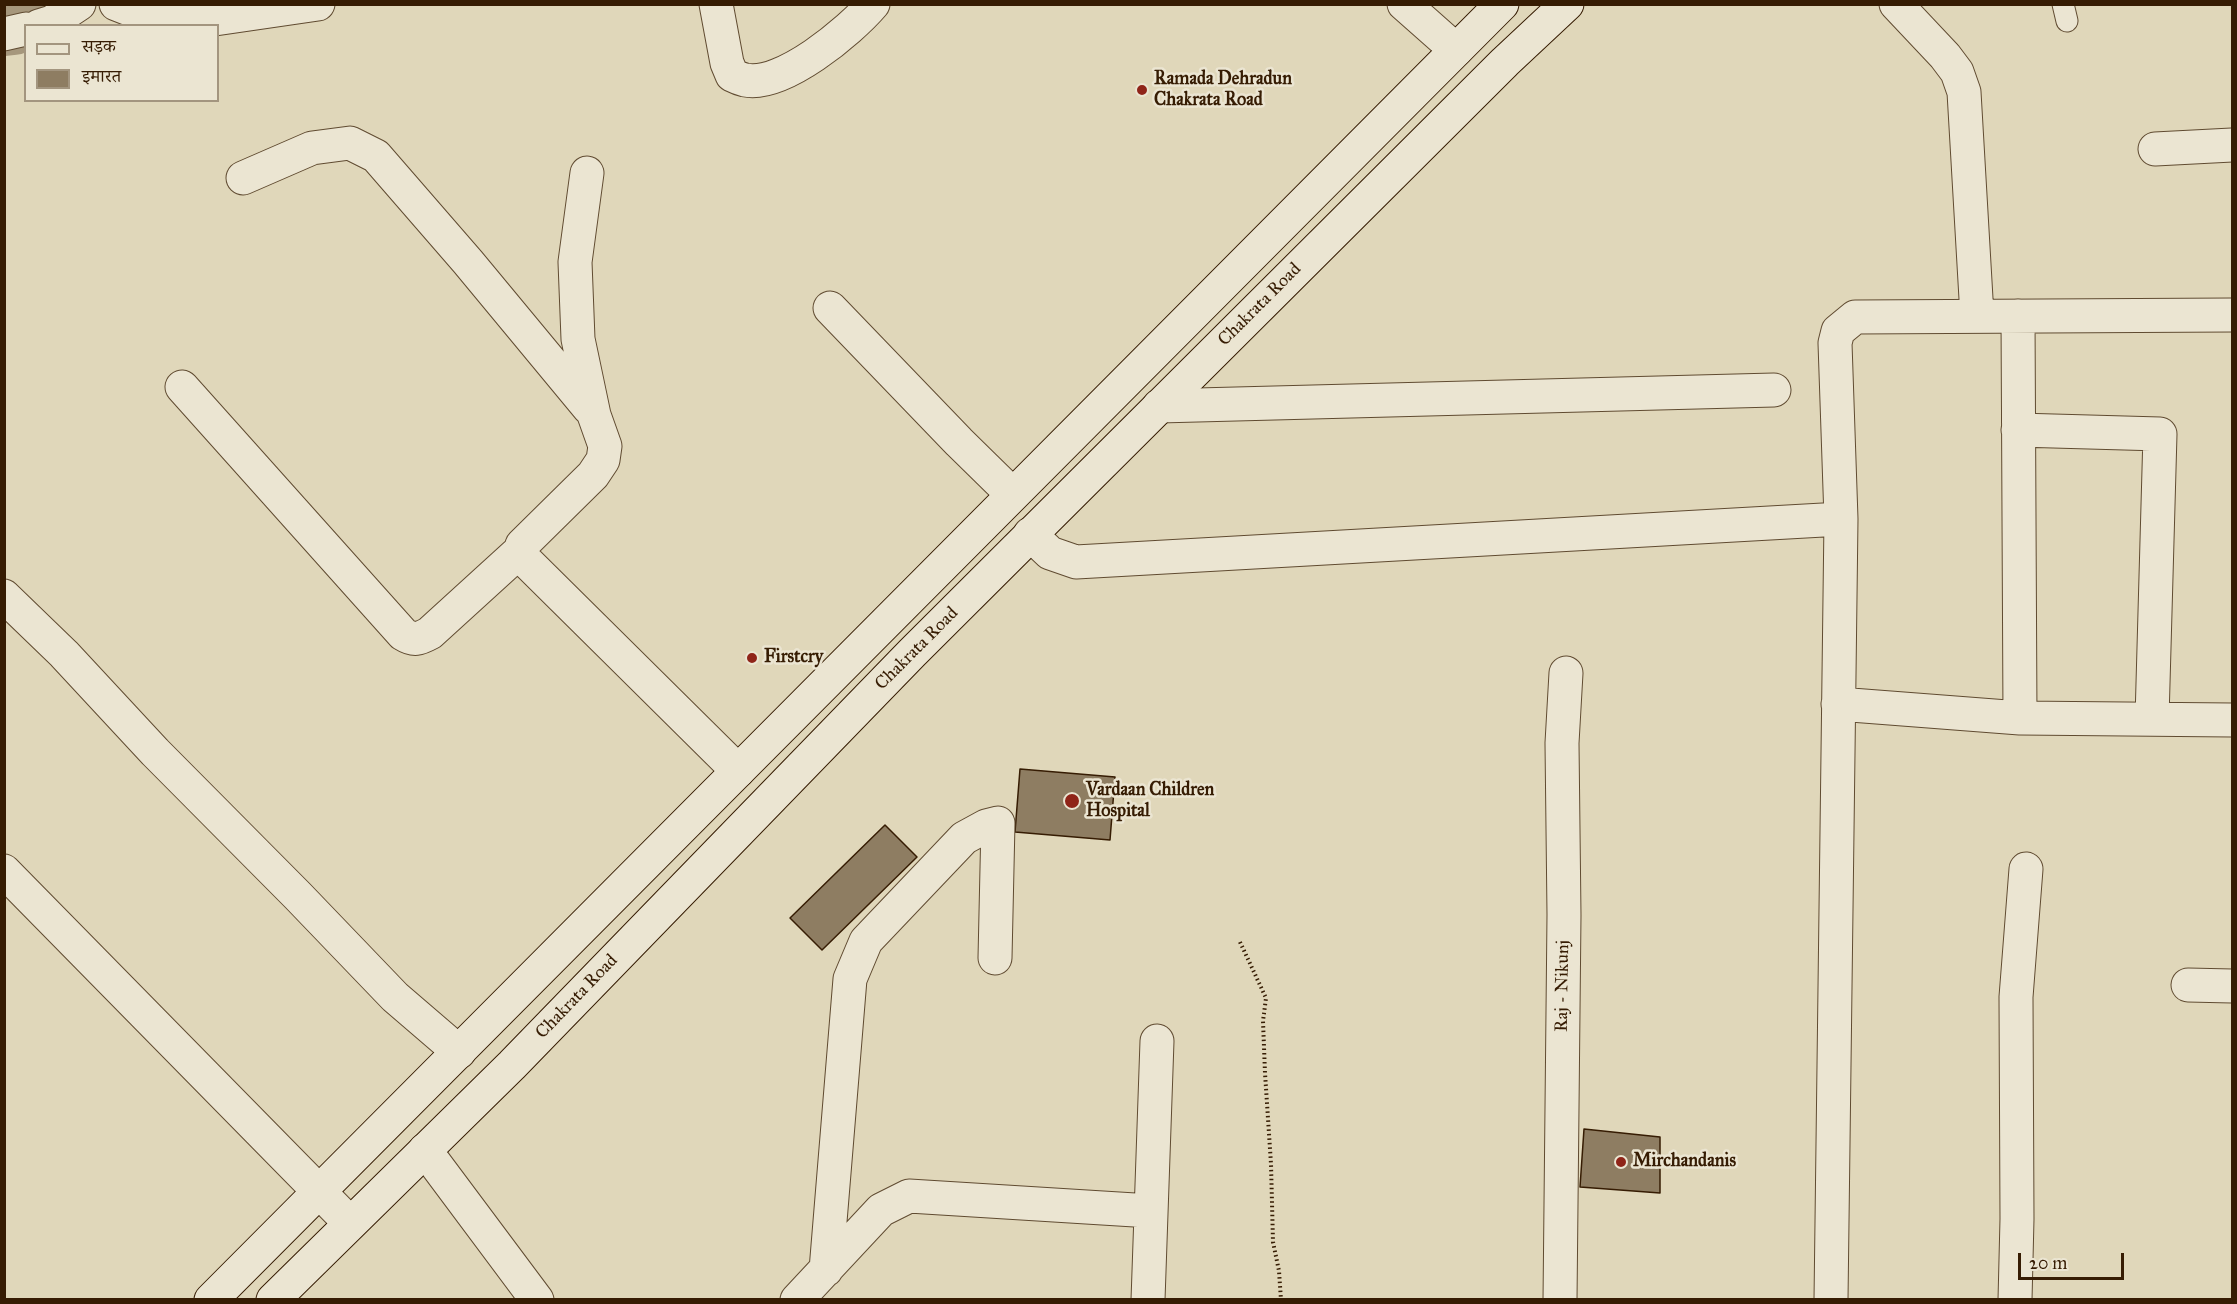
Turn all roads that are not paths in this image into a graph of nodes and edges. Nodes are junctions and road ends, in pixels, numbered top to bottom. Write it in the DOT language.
graph roads {
  1 [pos="80,4"];
  2 [pos="116,4"];
  3 [pos="318,4"];
  4 [pos="716,4"];
  5 [pos="873,4"];
  6 [pos="1404,4"];
  7 [pos="1502,4"];
  8 [pos="1567,4"];
  9 [pos="1896,4"];
  10 [pos="46,24"];
  11 [pos="24,29"];
  12 [pos="4,34"];
  13 [pos="1456,50"];
  14 [pos="2232,145"];
  15 [pos="2155,149"];
  16 [pos="586,173"];
  17 [pos="243,178"];
  18 [pos="830,308"];
  19 [pos="2232,315"];
  20 [pos="1977,316"];
  21 [pos="2018,316"];
  22 [pos="182,387"];
  23 [pos="1774,390"];
  24 [pos="1159,406"];
  25 [pos="594,415"];
  26 [pos="2018,430"];
  27 [pos="1012,494"];
  28 [pos="1841,519"];
  29 [pos="1030,534"];
  30 [pos="520,551"];
  31 [pos="4,596"];
  32 [pos="1566,673"];
  33 [pos="1838,704"];
  34 [pos="2020,718"];
  35 [pos="2152,719"];
  36 [pos="2232,720"];
  37 [pos="738,771"];
  38 [pos="2026,869"];
  39 [pos="4,871"];
  40 [pos="995,958"];
  41 [pos="2188,985"];
  42 [pos="2232,986"];
  43 [pos="1157,1041"];
  44 [pos="459,1052"];
  45 [pos="425,1150"];
  46 [pos="318,1191"];
  47 [pos="1151,1211"];
  48 [pos="350,1223"];
  49 [pos="826,1270"];
  50 [pos="211,1299"];
  51 [pos="273,1299"];
  52 [pos="537,1299"];
  53 [pos="797,1299"];
  54 [pos="1148,1299"];
  55 [pos="1560,1299"];
  56 [pos="1831,1299"];
  57 [pos="2015,1299"];
  1 -- 10 [label="street"];
  2 -- 3 [label="street"];
  4 -- 5 [label="street"];
  6 -- 13 [label="street"];
  7 -- 13 [label="street"];
  8 -- 24 [label="street, Chakrata Road"];
  9 -- 20 [label="street"];
  11 -- 12 [label="street"];
  13 -- 27 [label="street"];
  14 -- 15 [label="street"];
  16 -- 25 [label="street"];
  17 -- 25 [label="street"];
  18 -- 27 [label="street"];
  19 -- 21 [label="street"];
  20 -- 21 [label="street"];
  20 -- 28 [label="street"];
  21 -- 26 [label="street"];
  22 -- 30 [label="street"];
  23 -- 24 [label="street"];
  24 -- 29 [label="street, Chakrata Road"];
  25 -- 30 [label="street"];
  26 -- 34 [label="street"];
  26 -- 35 [label="street"];
  27 -- 37 [label="street"];
  28 -- 29 [label="street"];
  28 -- 33 [label="street"];
  29 -- 45 [label="street, Chakrata Road"];
  30 -- 37 [label="street"];
  31 -- 44 [label="street"];
  32 -- 55 [label="street, Raj - Nikunj"];
  33 -- 34 [label="street"];
  33 -- 56 [label="street"];
  34 -- 35 [label="street"];
  35 -- 36 [label="street"];
  37 -- 44 [label="street"];
  38 -- 57 [label="street"];
  39 -- 46 [label="street"];
  40 -- 49 [label="street"];
  41 -- 42 [label="street"];
  43 -- 47 [label="street"];
  44 -- 46 [label="street"];
  45 -- 48 [label="street, Chakrata Road"];
  45 -- 52 [label="street"];
  46 -- 48 [label="street"];
  46 -- 50 [label="street"];
  47 -- 49 [label="street"];
  47 -- 54 [label="street"];
  48 -- 51 [label="street, Chakrata Road"];
  49 -- 53 [label="street"];
}
